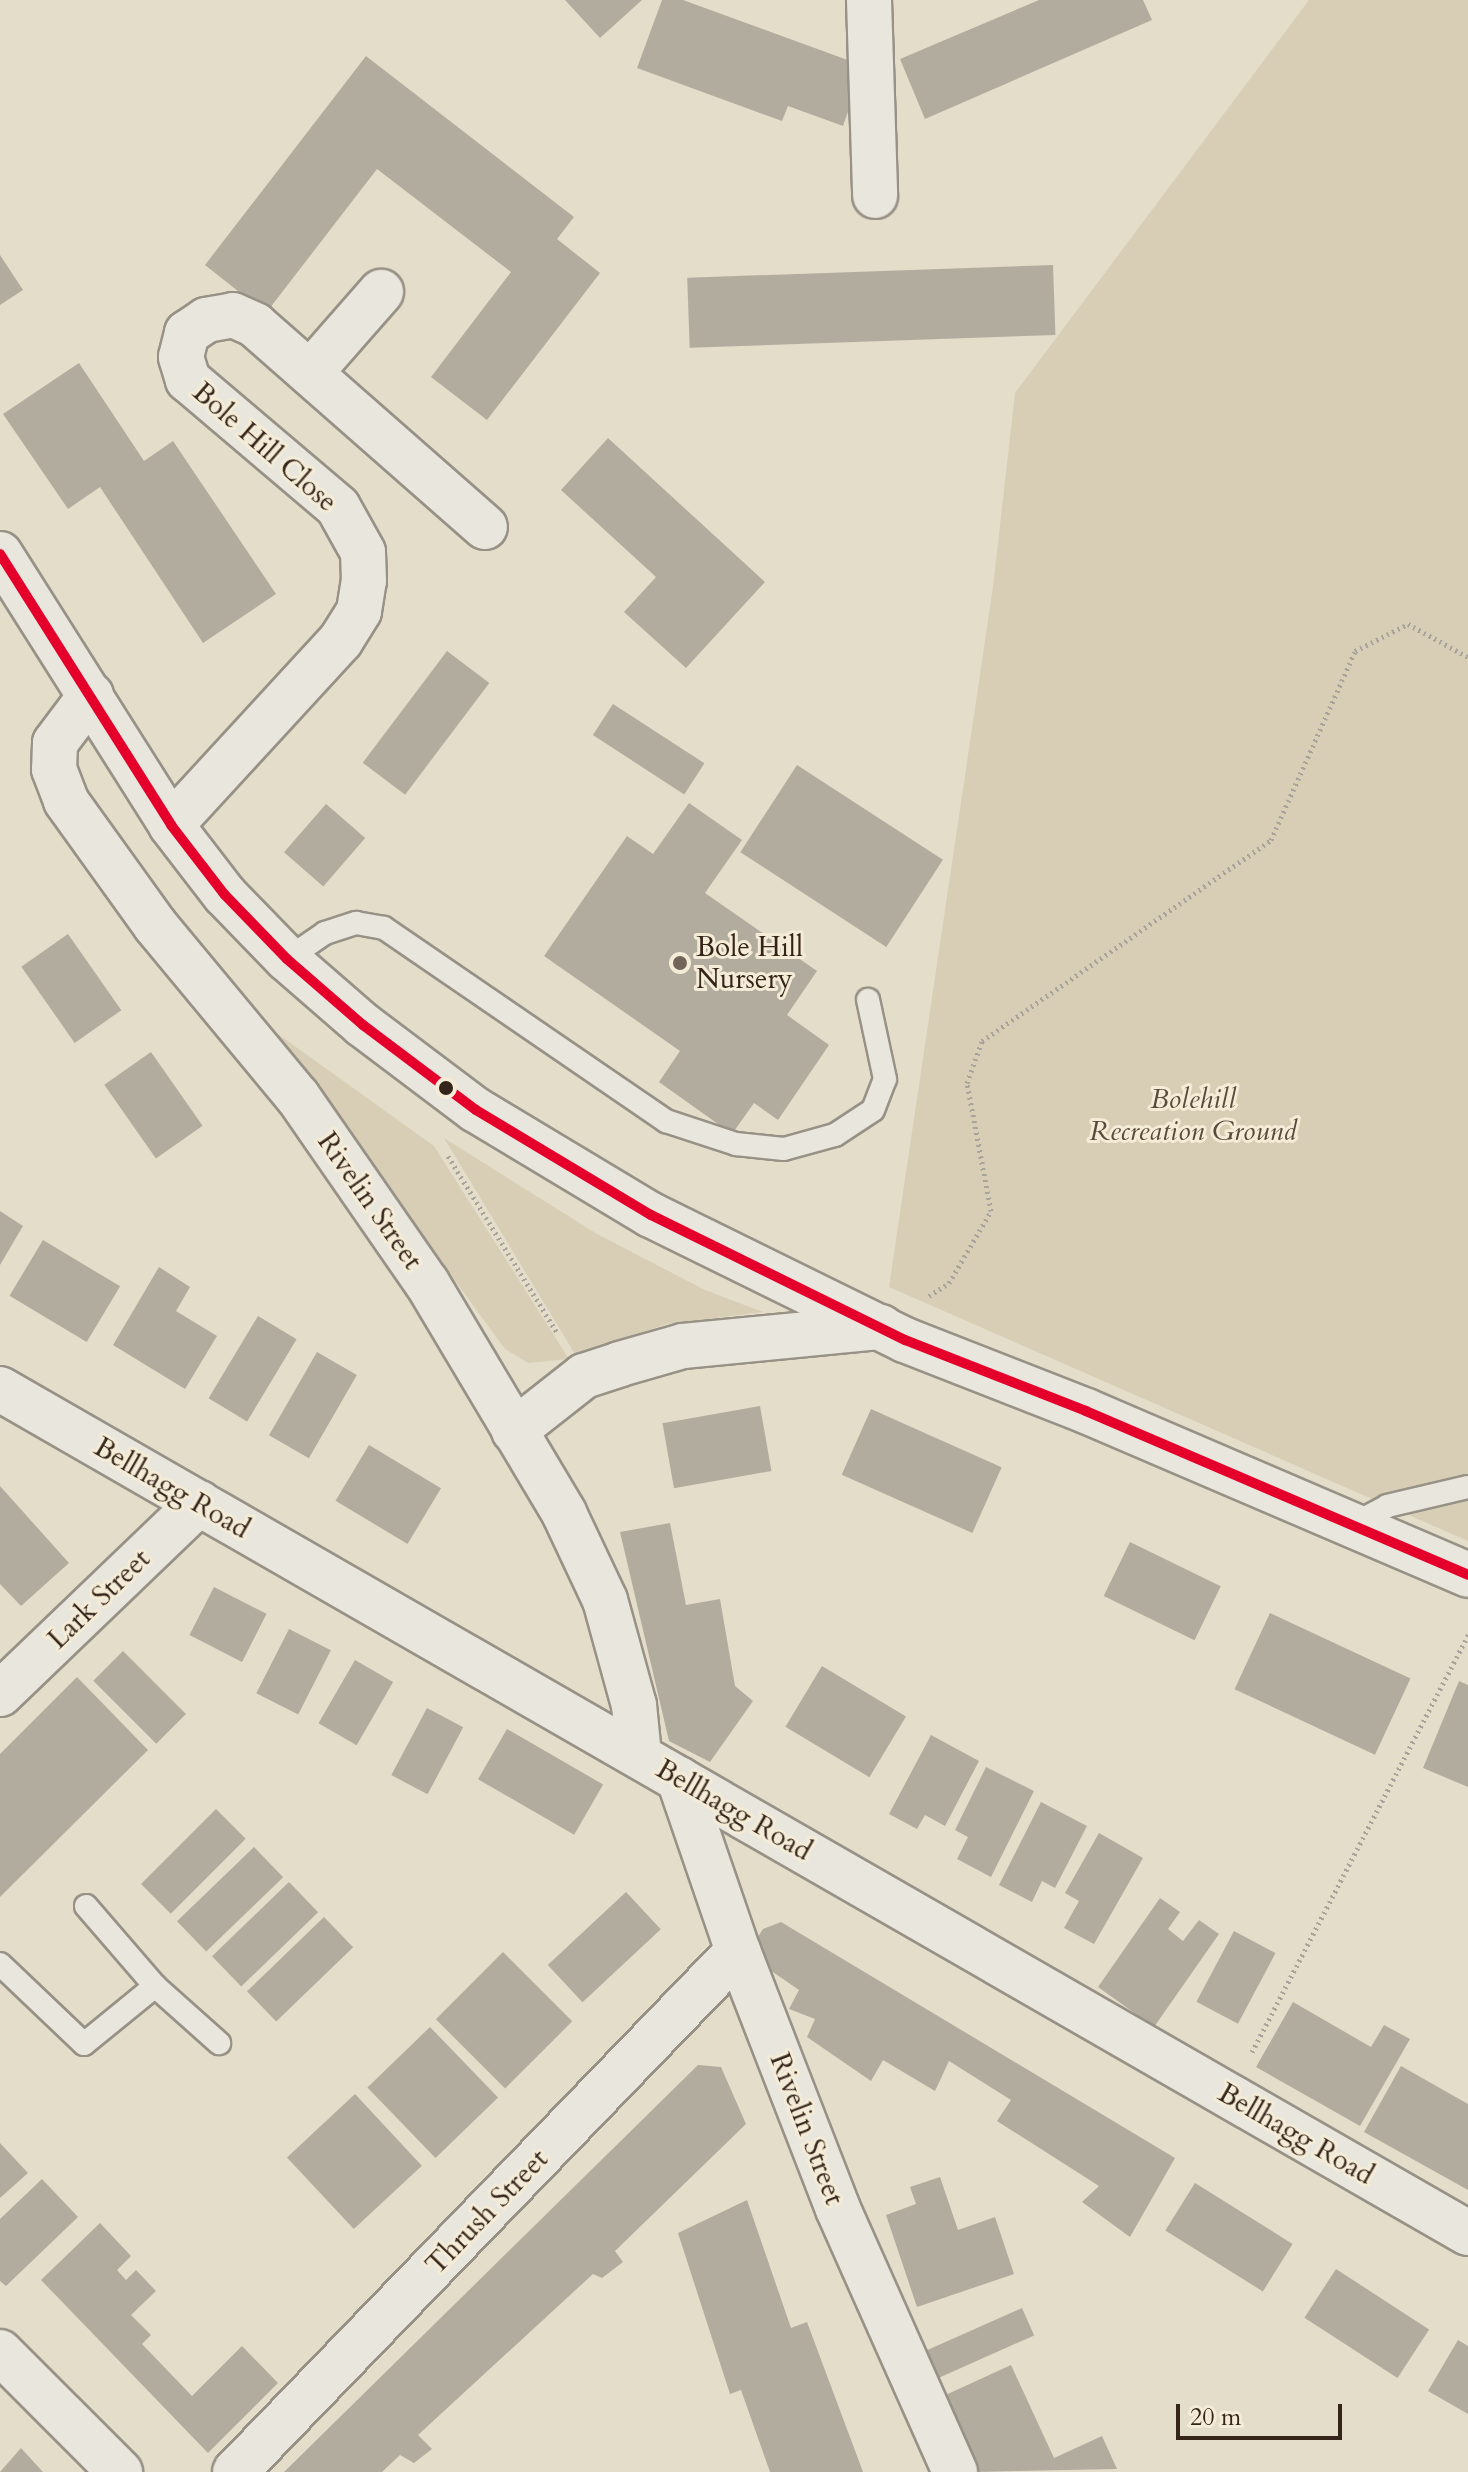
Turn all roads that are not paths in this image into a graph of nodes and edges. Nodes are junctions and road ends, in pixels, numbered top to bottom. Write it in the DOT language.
graph roads {
  1 [pos="869,0"];
  2 [pos="875,196"];
  3 [pos="381,292"];
  4 [pos="310,373"];
  5 [pos="485,527"];
  6 [pos="0,554"];
  7 [pos="91,695"];
  8 [pos="171,825"];
  9 [pos="287,959"];
  10 [pos="868,1000"];
  11 [pos="881,1327"];
  12 [pos="0,1389"];
  13 [pos="514,1431"];
  14 [pos="1468,1487"];
  15 [pos="199,1503"];
  16 [pos="1352,1525"];
  17 [pos="1468,1575"];
  18 [pos="0,1694"];
  19 [pos="639,1755"];
  20 [pos="679,1779"];
  21 [pos="86,1906"];
  22 [pos="738,1951"];
  23 [pos="0,1964"];
  24 [pos="155,1986"];
  25 [pos="219,2043"];
  26 [pos="1468,2233"];
  27 [pos="0,2352"];
  28 [pos="120,2472"];
  29 [pos="235,2472"];
  30 [pos="955,2472"];
  1 -- 2 [label="street"];
  3 -- 4 [label="street"];
  4 -- 5 [label="street, Bole Hill Close"];
  4 -- 8 [label="street, Bole Hill Close"];
  6 -- 7 [label="street"];
  7 -- 8 [label="street"];
  7 -- 13 [label="street, Rivelin Street"];
  8 -- 9 [label="street"];
  9 -- 10 [label="lane"];
  9 -- 11 [label="street"];
  11 -- 13 [label="street"];
  11 -- 16 [label="street"];
  12 -- 15 [label="street, Bellhagg Road"];
  13 -- 19 [label="street, Rivelin Street"];
  14 -- 16 [label="lane"];
  15 -- 18 [label="street, Lark Street"];
  15 -- 19 [label="street, Bellhagg Road"];
  16 -- 17 [label="street"];
  19 -- 20 [label="street, Bellhagg Road"];
  20 -- 22 [label="street, Rivelin Street"];
  20 -- 26 [label="street, Bellhagg Road"];
  21 -- 24 [label="lane"];
  22 -- 29 [label="street, Thrush Street"];
  22 -- 30 [label="street, Rivelin Street"];
  23 -- 24 [label="lane"];
  24 -- 25 [label="lane"];
  27 -- 28 [label="street"];
}
